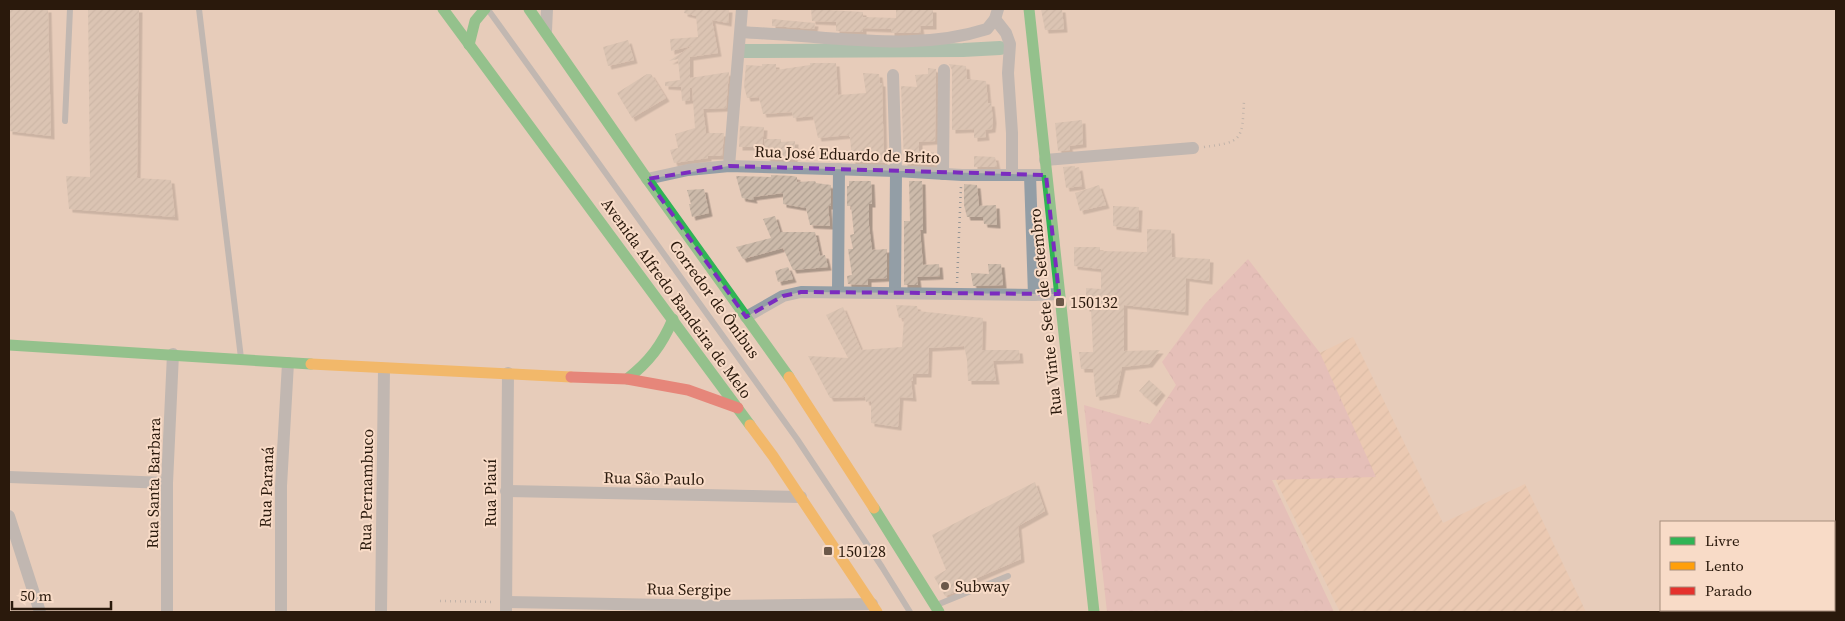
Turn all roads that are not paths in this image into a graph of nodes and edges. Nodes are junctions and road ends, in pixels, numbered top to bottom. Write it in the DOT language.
graph roads {
  1 [pos="70,9"];
  2 [pos="199,9"];
  3 [pos="443,9"];
  4 [pos="486,9"];
  5 [pos="529,9"];
  6 [pos="547,9"];
  7 [pos="742,9"];
  8 [pos="1029,9"];
  9 [pos="997,14"];
  10 [pos="741,32"];
  11 [pos="546,33"];
  12 [pos="470,45"];
  13 [pos="944,70"];
  14 [pos="893,75"];
  15 [pos="65,121"];
  16 [pos="1193,148"];
  17 [pos="1044,160"];
  18 [pos="729,166"];
  19 [pos="839,169"];
  20 [pos="896,171"];
  21 [pos="943,174"];
  22 [pos="1012,174"];
  23 [pos="1030,175"];
  24 [pos="1046,175"];
  25 [pos="647,179"];
  26 [pos="838,291"];
  27 [pos="895,293"];
  28 [pos="1059,294"];
  29 [pos="1034,295"];
  30 [pos="746,317"];
  31 [pos="672,319"];
  32 [pos="9,345"];
  33 [pos="173,354"];
  34 [pos="242,360"];
  35 [pos="288,363"];
  36 [pos="384,368"];
  37 [pos="508,373"];
  38 [pos="627,379"];
  39 [pos="738,409"];
  40 [pos="9,477"];
  41 [pos="168,483"];
  42 [pos="506,491"];
  43 [pos="802,497"];
  44 [pos="9,520"];
  45 [pos="1008,576"];
  46 [pos="506,607"];
  47 [pos="874,608"];
  48 [pos="722,609"];
  49 [pos="937,609"];
  50 [pos="40,612"];
  51 [pos="167,612"];
  52 [pos="281,612"];
  53 [pos="381,612"];
  54 [pos="910,612"];
  55 [pos="1094,612"];
  1 -- 15 [label="lane"];
  2 -- 34 [label="lane"];
  3 -- 12 [label="main road, Avenida Alfredo Bandeira de Melo"];
  4 -- 12 [label="main road"];
  4 -- 54 [label="lane, Corredor de Ônibus"];
  5 -- 11 [label="main road"];
  6 -- 11 [label="street"];
  7 -- 10 [label="street"];
  8 -- 17 [label="main road, Rua Vinte e Sete de Setembro"];
  9 -- 10 [label="street"];
  9 -- 22 [label="street"];
  10 -- 18 [label="street"];
  11 -- 25 [label="main road"];
  12 -- 31 [label="main road, Avenida Alfredo Bandeira de Melo"];
  13 -- 21 [label="street"];
  14 -- 20 [label="street"];
  16 -- 17 [label="street"];
  17 -- 24 [label="main road, Rua Vinte e Sete de Setembro"];
  18 -- 19 [label="street, Rua José Eduardo de Brito"];
  18 -- 25 [label="street, Rua José Eduardo de Brito"];
  19 -- 20 [label="street, Rua José Eduardo de Brito"];
  19 -- 26 [label="street"];
  20 -- 21 [label="street, Rua José Eduardo de Brito"];
  20 -- 27 [label="street"];
  21 -- 22 [label="street, Rua José Eduardo de Brito"];
  22 -- 23 [label="street, Rua José Eduardo de Brito"];
  23 -- 24 [label="street, Rua José Eduardo de Brito"];
  23 -- 29 [label="street"];
  24 -- 28 [label="main road, Rua Vinte e Sete de Setembro"];
  25 -- 30 [label="main road"];
  26 -- 27 [label="street"];
  26 -- 30 [label="street"];
  27 -- 29 [label="street"];
  28 -- 29 [label="street"];
  28 -- 55 [label="main road, Rua Vinte e Sete de Setembro"];
  30 -- 49 [label="main road"];
  31 -- 38 [label="main road"];
  31 -- 39 [label="main road, Avenida Alfredo Bandeira de Melo"];
  32 -- 33 [label="main road"];
  33 -- 34 [label="main road"];
  33 -- 41 [label="street, Rua Santa Barbara"];
  34 -- 35 [label="main road"];
  35 -- 36 [label="main road"];
  35 -- 52 [label="street, Rua Paraná"];
  36 -- 37 [label="main road"];
  36 -- 53 [label="street, Rua Pernambuco"];
  37 -- 38 [label="main road"];
  37 -- 42 [label="street, Rua Piauí"];
  38 -- 39 [label="main road"];
  39 -- 43 [label="main road, Avenida Alfredo Bandeira de Melo"];
  40 -- 41 [label="street"];
  41 -- 51 [label="street, Rua Santa Barbara"];
  42 -- 43 [label="street, Rua São Paulo"];
  42 -- 46 [label="street, Rua Piauí"];
  43 -- 47 [label="main road, Avenida Alfredo Bandeira de Melo"];
  44 -- 50 [label="street"];
  45 -- 49 [label="lane"];
  46 -- 48 [label="street, Rua Sergipe"];
  47 -- 48 [label="street, Rua Sergipe"];
}
